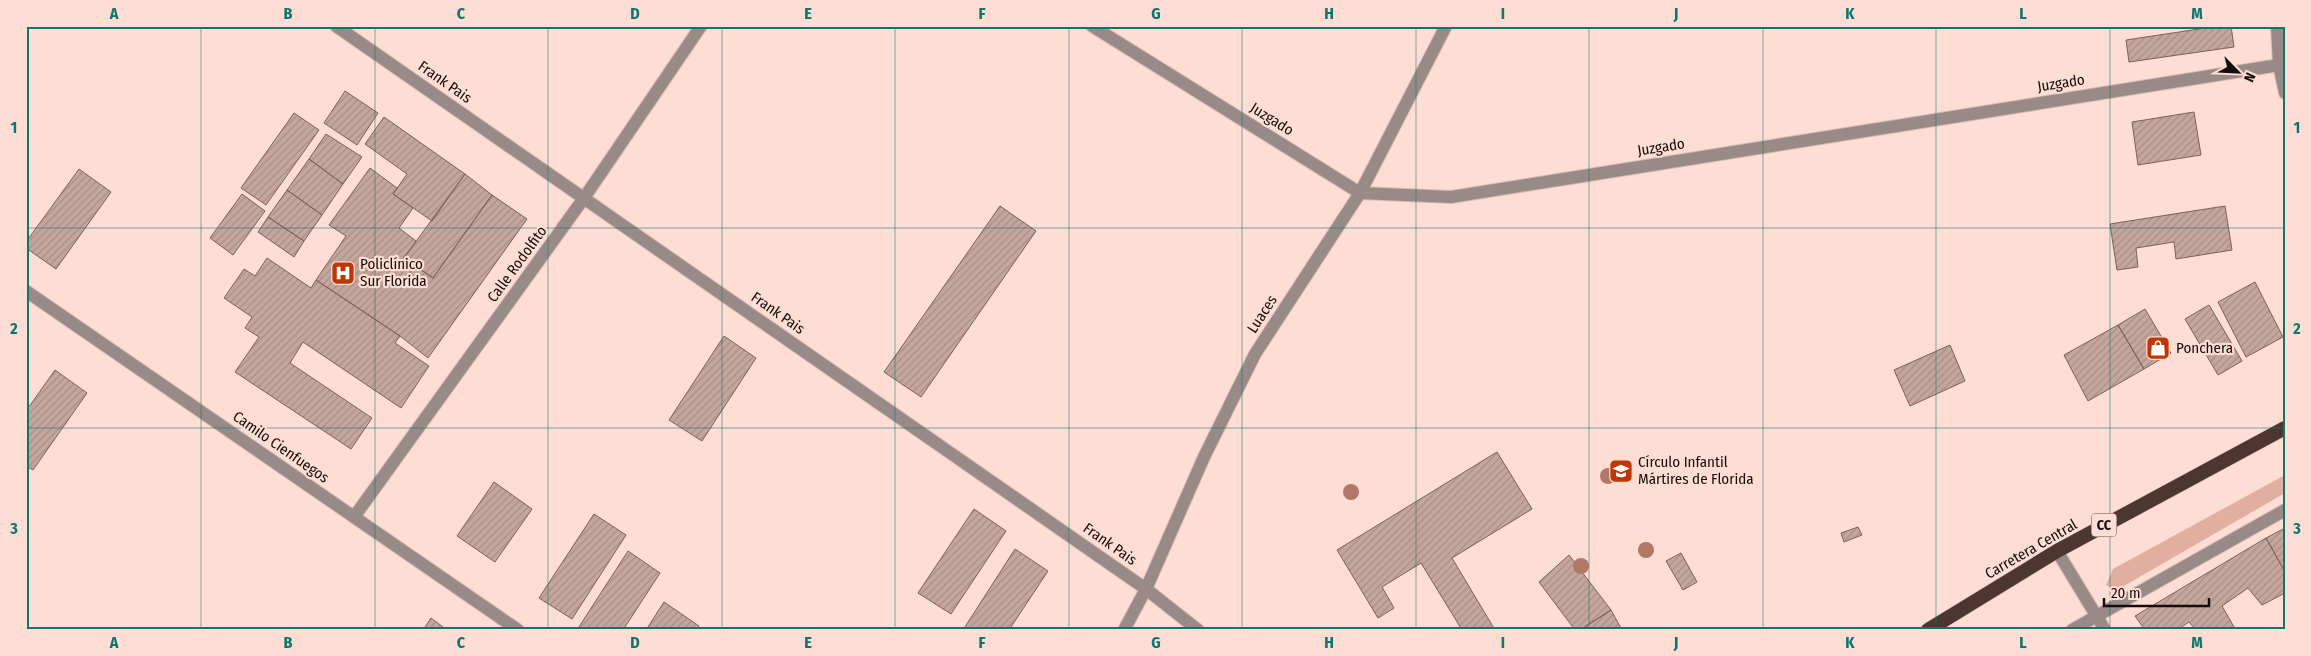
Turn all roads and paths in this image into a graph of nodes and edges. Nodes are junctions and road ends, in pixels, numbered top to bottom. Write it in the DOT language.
graph roads {
  1 [pos="336,26"];
  2 [pos="701,26"];
  3 [pos="1092,26"];
  4 [pos="1446,26"];
  5 [pos="2277,26"];
  6 [pos="2279,65"];
  7 [pos="2285,93"];
  8 [pos="1360,193"];
  9 [pos="584,198"];
  10 [pos="26,291"];
  11 [pos="2285,428"];
  12 [pos="2285,510"];
  13 [pos="354,517"];
  14 [pos="2057,551"];
  15 [pos="1146,589"];
  16 [pos="2097,616"];
  17 [pos="518,630"];
  18 [pos="1124,630"];
  19 [pos="1198,630"];
  20 [pos="1928,630"];
  21 [pos="2072,630"];
  22 [pos="2105,630"];
  1 -- 9 [label="street, Frank Pais"];
  2 -- 9 [label="street, Calle Rodolfito"];
  3 -- 8 [label="street, Juzgado"];
  4 -- 8 [label="street, Luaces"];
  5 -- 6 [label="street"];
  6 -- 7 [label="street"];
  6 -- 8 [label="street, Juzgado"];
  8 -- 15 [label="street, Luaces"];
  9 -- 13 [label="street, Calle Rodolfito"];
  9 -- 15 [label="street, Frank Pais"];
  10 -- 13 [label="street, Camilo Cienfuegos"];
  11 -- 14 [label="highway, Carretera Central / CC"];
  12 -- 16 [label="street"];
  13 -- 17 [label="street, Camilo Cienfuegos"];
  14 -- 16 [label="street"];
  14 -- 20 [label="highway, Carretera Central / CC"];
  15 -- 18 [label="street, Luaces"];
  15 -- 19 [label="street, Frank Pais"];
  16 -- 21 [label="street"];
  16 -- 22 [label="street"];
}
